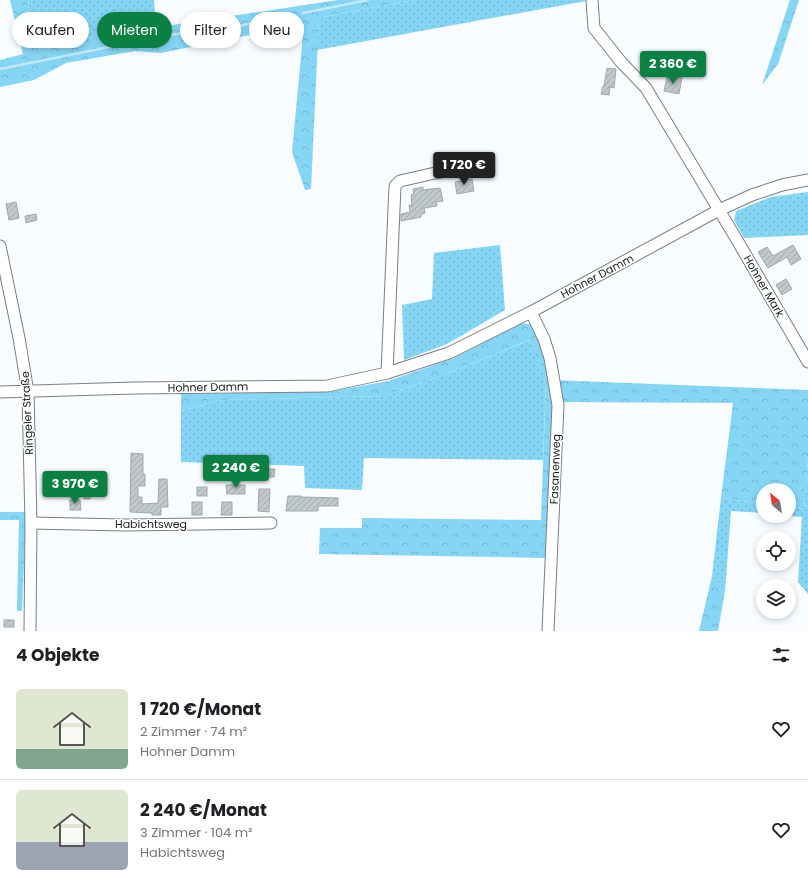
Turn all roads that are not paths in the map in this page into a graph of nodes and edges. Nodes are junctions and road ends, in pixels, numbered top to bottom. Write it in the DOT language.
graph roads {
  1 [pos="592,0"];
  2 [pos="483,164"];
  3 [pos="808,180"];
  4 [pos="719,210"];
  5 [pos="0,246"];
  6 [pos="531,312"];
  7 [pos="808,362"];
  8 [pos="387,373"];
  9 [pos="0,392"];
  10 [pos="28,392"];
  11 [pos="31,523"];
  12 [pos="271,523"];
  13 [pos="30,631"];
  14 [pos="548,631"];
  1 -- 4 [label="street, Hohner Mark"];
  2 -- 8 [label="street"];
  3 -- 4 [label="street, Hohner Damm"];
  4 -- 6 [label="street, Hohner Damm"];
  4 -- 7 [label="street, Hohner Mark"];
  5 -- 10 [label="street, Ringeler Straße"];
  6 -- 8 [label="street, Hohner Damm"];
  6 -- 14 [label="street, Fasanenweg"];
  8 -- 10 [label="street, Hohner Damm"];
  9 -- 10 [label="street, Hohner Damm"];
  10 -- 11 [label="street, Ringeler Straße"];
  11 -- 12 [label="street, Habichtsweg"];
  11 -- 13 [label="street, Ringeler Straße"];
}
